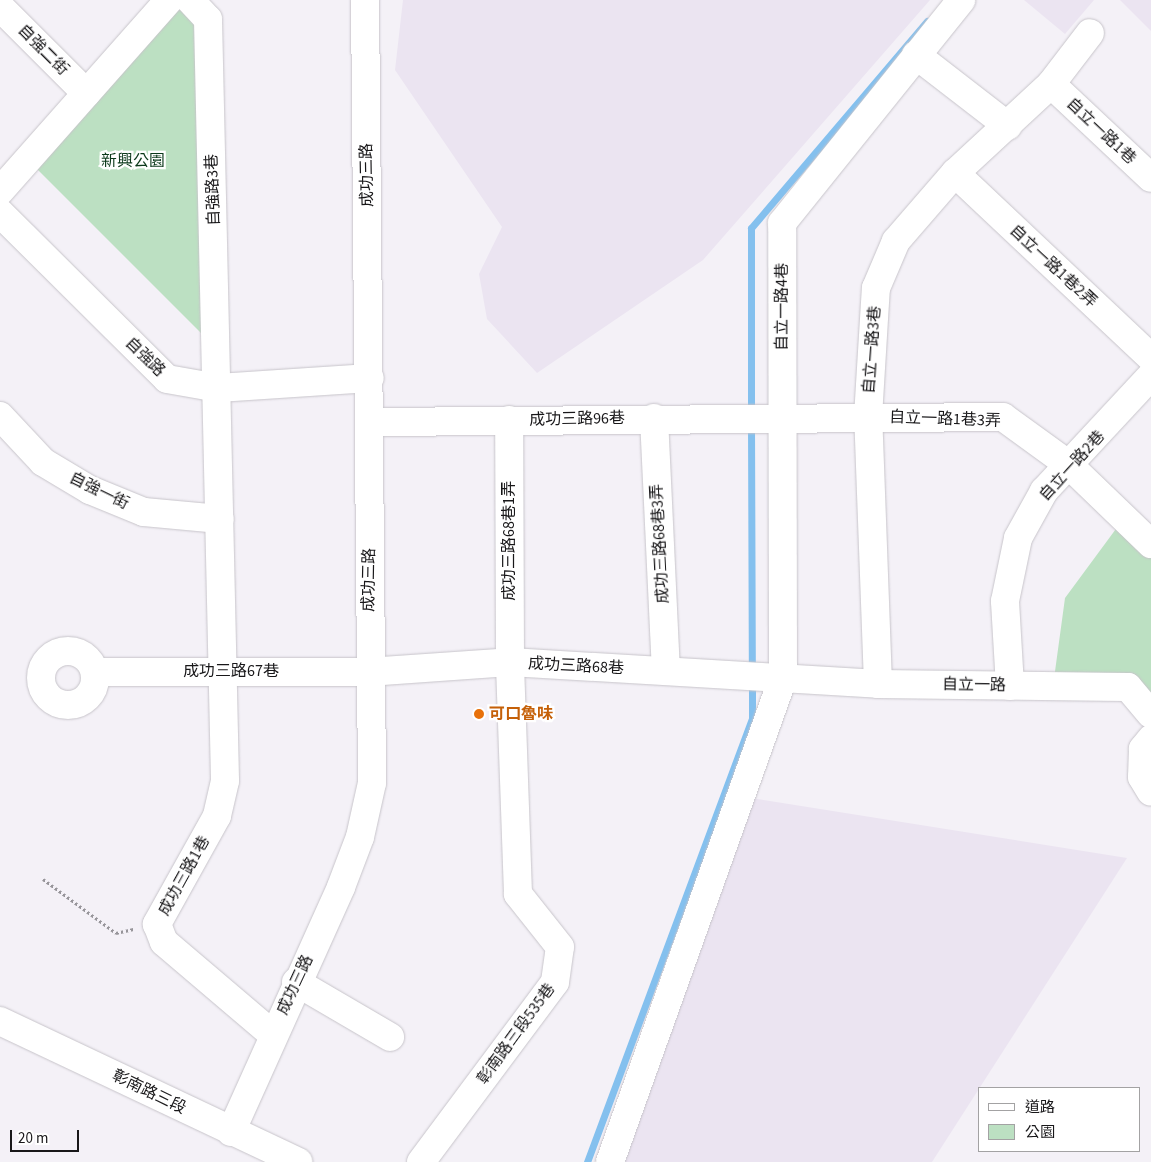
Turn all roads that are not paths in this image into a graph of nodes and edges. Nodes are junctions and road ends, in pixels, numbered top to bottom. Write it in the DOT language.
graph roads {
  1 [pos="169,0"];
  2 [pos="190,0"];
  3 [pos="365,0"];
  4 [pos="961,0"];
  5 [pos="0,6"];
  6 [pos="1090,33"];
  7 [pos="916,55"];
  8 [pos="1051,84"];
  9 [pos="86,94"];
  10 [pos="1008,126"];
  11 [pos="955,173"];
  12 [pos="1151,178"];
  13 [pos="0,191"];
  14 [pos="0,213"];
  15 [pos="1151,358"];
  16 [pos="1151,376"];
  17 [pos="370,378"];
  18 [pos="218,388"];
  19 [pos="0,416"];
  20 [pos="782,416"];
  21 [pos="868,417"];
  22 [pos="654,418"];
  23 [pos="509,420"];
  24 [pos="372,422"];
  25 [pos="1069,465"];
  26 [pos="220,519"];
  27 [pos="1151,544"];
  28 [pos="510,662"];
  29 [pos="223,670"];
  30 [pos="666,671"];
  31 [pos="95,672"];
  32 [pos="368,672"];
  33 [pos="783,678"];
  34 [pos="878,684"];
  35 [pos="1010,686"];
  36 [pos="1151,714"];
  37 [pos="1151,738"];
  38 [pos="1151,792"];
  39 [pos="296,982"];
  40 [pos="0,1021"];
  41 [pos="272,1034"];
  42 [pos="390,1037"];
  43 [pos="231,1132"];
  44 [pos="298,1162"];
  45 [pos="421,1162"];
  46 [pos="610,1162"];
  1 -- 9 [label="street"];
  2 -- 18 [label="street, 自強路3巷"];
  3 -- 17 [label="street, 成功三路"];
  4 -- 7 [label="street, 自立一路4巷"];
  5 -- 9 [label="street, 自強二街"];
  6 -- 8 [label="street, 自立一路3巷"];
  7 -- 10 [label="street"];
  7 -- 20 [label="street, 自立一路4巷"];
  8 -- 10 [label="street, 自立一路3巷"];
  8 -- 12 [label="street, 自立一路1巷"];
  9 -- 13 [label="street"];
  10 -- 11 [label="street, 自立一路3巷"];
  11 -- 15 [label="street, 自立一路1巷2弄"];
  11 -- 21 [label="street, 自立一路3巷"];
  14 -- 18 [label="street, 自強路"];
  16 -- 25 [label="street, 自立一路2巷"];
  17 -- 18 [label="street, 自強路"];
  17 -- 24 [label="street, 成功三路"];
  18 -- 26 [label="street, 自強路3巷"];
  19 -- 26 [label="street, 自強一街"];
  20 -- 21 [label="street, 自立一路1巷3弄"];
  20 -- 22 [label="street, 成功三路96巷"];
  20 -- 33 [label="street, 自立一路4巷"];
  21 -- 25 [label="street, 自立一路1巷3弄"];
  21 -- 34 [label="street, 自立一路3巷"];
  22 -- 23 [label="street, 成功三路96巷"];
  22 -- 30 [label="street, 成功三路68巷3弄"];
  23 -- 24 [label="street, 成功三路96巷"];
  23 -- 28 [label="street, 成功三路68巷1弄"];
  24 -- 32 [label="street, 成功三路"];
  25 -- 27 [label="street, 自立一路1巷3弄"];
  25 -- 35 [label="street, 自立一路2巷"];
  26 -- 29 [label="street, 成功三路1巷"];
  28 -- 30 [label="street, 成功三路68巷"];
  28 -- 32 [label="street, 成功三路68巷"];
  28 -- 45 [label="street, 彰南路三段535巷"];
  29 -- 31 [label="street, 成功三路67巷"];
  29 -- 32 [label="street, 成功三路67巷"];
  29 -- 41 [label="street, 成功三路1巷"];
  30 -- 33 [label="street, 成功三路68巷"];
  32 -- 39 [label="street, 成功三路"];
  33 -- 34 [label="street, 自立一路"];
  33 -- 46 [label="street, 自立一路4巷"];
  34 -- 35 [label="street, 自立一路"];
  35 -- 36 [label="street, 自立一路"];
  37 -- 38 [label="street"];
  39 -- 41 [label="street, 成功三路"];
  39 -- 42 [label="street"];
  40 -- 43 [label="street, 彰南路三段"];
  41 -- 43 [label="street, 成功三路"];
  43 -- 44 [label="street, 彰南路三段"];
}
